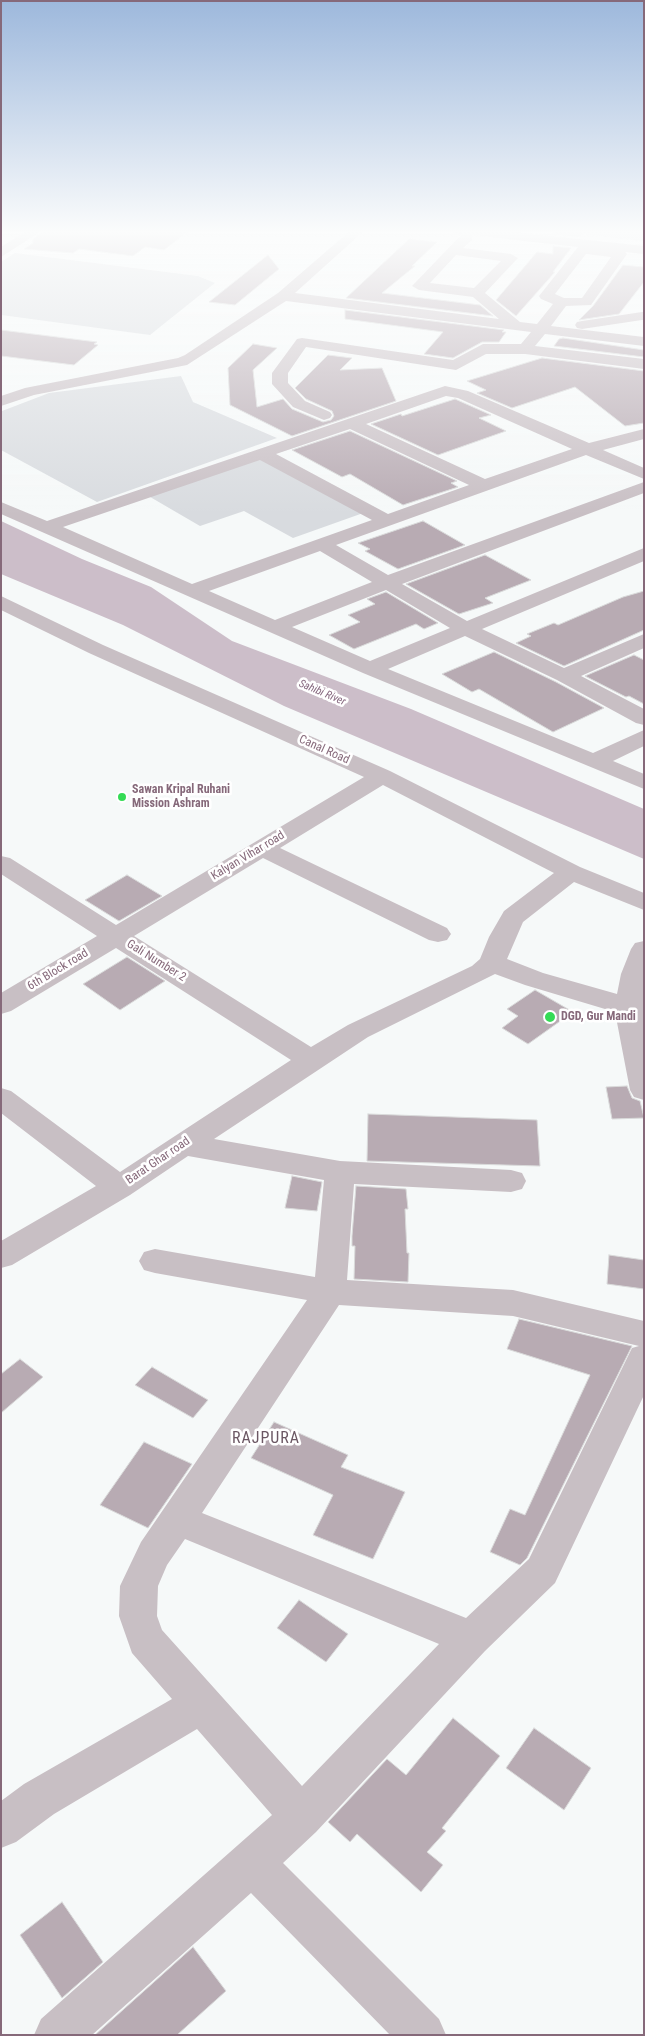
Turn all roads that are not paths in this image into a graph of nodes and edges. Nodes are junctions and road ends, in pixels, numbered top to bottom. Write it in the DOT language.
graph roads {
  1 [pos="240,325"];
  2 [pos="506,325"];
  3 [pos="547,325"];
  4 [pos="577,325"];
  5 [pos="514,326"];
  6 [pos="544,330"];
  7 [pos="644,342"];
  8 [pos="525,349"];
  9 [pos="644,364"];
  10 [pos="1,401"];
  11 [pos="324,415"];
  12 [pos="351,423"];
  13 [pos="644,434"];
  14 [pos="587,449"];
  15 [pos="262,454"];
  16 [pos="639,469"];
  17 [pos="482,485"];
  18 [pos="644,487"];
  19 [pos="1,508"];
  20 [pos="387,521"];
  21 [pos="46,527"];
  22 [pos="321,544"];
  23 [pos="644,554"];
  24 [pos="386,583"];
  25 [pos="191,591"];
  26 [pos="1,602"];
  27 [pos="275,627"];
  28 [pos="466,629"];
  29 [pos="644,640"];
  30 [pos="370,669"];
  31 [pos="564,676"];
  32 [pos="644,718"];
  33 [pos="644,737"];
  34 [pos="594,761"];
  35 [pos="382,776"];
  36 [pos="644,782"];
  37 [pos="262,848"];
  38 [pos="1,862"];
  39 [pos="571,872"];
  40 [pos="644,902"];
  41 [pos="438,934"];
  42 [pos="115,936"];
  43 [pos="644,949"];
  44 [pos="492,963"];
  45 [pos="1,1005"];
  46 [pos="636,1010"];
  47 [pos="311,1060"];
  48 [pos="644,1090"];
  49 [pos="1,1098"];
  50 [pos="183,1144"];
  51 [pos="340,1172"];
  52 [pos="511,1181"];
  53 [pos="120,1187"];
  54 [pos="1,1256"];
  55 [pos="155,1260"];
  56 [pos="330,1292"];
  57 [pos="644,1334"];
  58 [pos="644,1358"];
  59 [pos="177,1519"];
  60 [pos="471,1638"];
  61 [pos="202,1704"];
  62 [pos="301,1817"];
  63 [pos="1,1827"];
  64 [pos="252,1863"];
  65 [pos="57,2035"];
  66 [pos="423,2035"];
  1 -- 10 [label="street"];
  2 -- 5 [label="street"];
  3 -- 6 [label="street"];
  4 -- 6 [label="street"];
  5 -- 6 [label="street"];
  6 -- 7 [label="street"];
  6 -- 8 [label="street"];
  8 -- 9 [label="street"];
  8 -- 11 [label="street"];
  12 -- 14 [label="street"];
  12 -- 15 [label="street"];
  12 -- 17 [label="street"];
  13 -- 14 [label="street"];
  14 -- 16 [label="street"];
  14 -- 17 [label="street"];
  15 -- 20 [label="street"];
  15 -- 21 [label="street"];
  17 -- 20 [label="street"];
  18 -- 24 [label="street"];
  19 -- 21 [label="street"];
  20 -- 22 [label="street"];
  21 -- 25 [label="street"];
  22 -- 24 [label="street"];
  22 -- 25 [label="street"];
  23 -- 28 [label="street"];
  24 -- 27 [label="street"];
  24 -- 28 [label="street"];
  25 -- 27 [label="street"];
  26 -- 35 [label="street, Canal Road"];
  27 -- 30 [label="street"];
  28 -- 30 [label="street"];
  28 -- 31 [label="street"];
  29 -- 31 [label="street"];
  30 -- 34 [label="street"];
  31 -- 32 [label="street"];
  33 -- 34 [label="street"];
  34 -- 36 [label="street"];
  35 -- 37 [label="street, Kalyan Vihar road"];
  35 -- 39 [label="street, Canal Road"];
  37 -- 41 [label="street"];
  37 -- 42 [label="street, Kalyan Vihar road"];
  38 -- 42 [label="street, Gali Number 2"];
  39 -- 40 [label="street, Canal Road"];
  39 -- 44 [label="street"];
  42 -- 45 [label="street, 6th Block road"];
  42 -- 47 [label="street, Gali Number 2"];
  43 -- 46 [label="street"];
  44 -- 46 [label="street"];
  44 -- 47 [label="street, Barat Ghar road"];
  46 -- 48 [label="street"];
  47 -- 50 [label="street, Barat Ghar road"];
  49 -- 53 [label="street"];
  50 -- 51 [label="street"];
  50 -- 53 [label="street, Barat Ghar road"];
  51 -- 52 [label="street"];
  51 -- 56 [label="street"];
  53 -- 54 [label="street, Barat Ghar road"];
  55 -- 56 [label="street"];
  56 -- 57 [label="street"];
  56 -- 59 [label="street"];
  58 -- 60 [label="street"];
  59 -- 60 [label="street"];
  59 -- 61 [label="street"];
  60 -- 62 [label="street"];
  61 -- 62 [label="street"];
  61 -- 63 [label="street"];
  62 -- 64 [label="street"];
  64 -- 65 [label="street"];
  64 -- 66 [label="street"];
}
